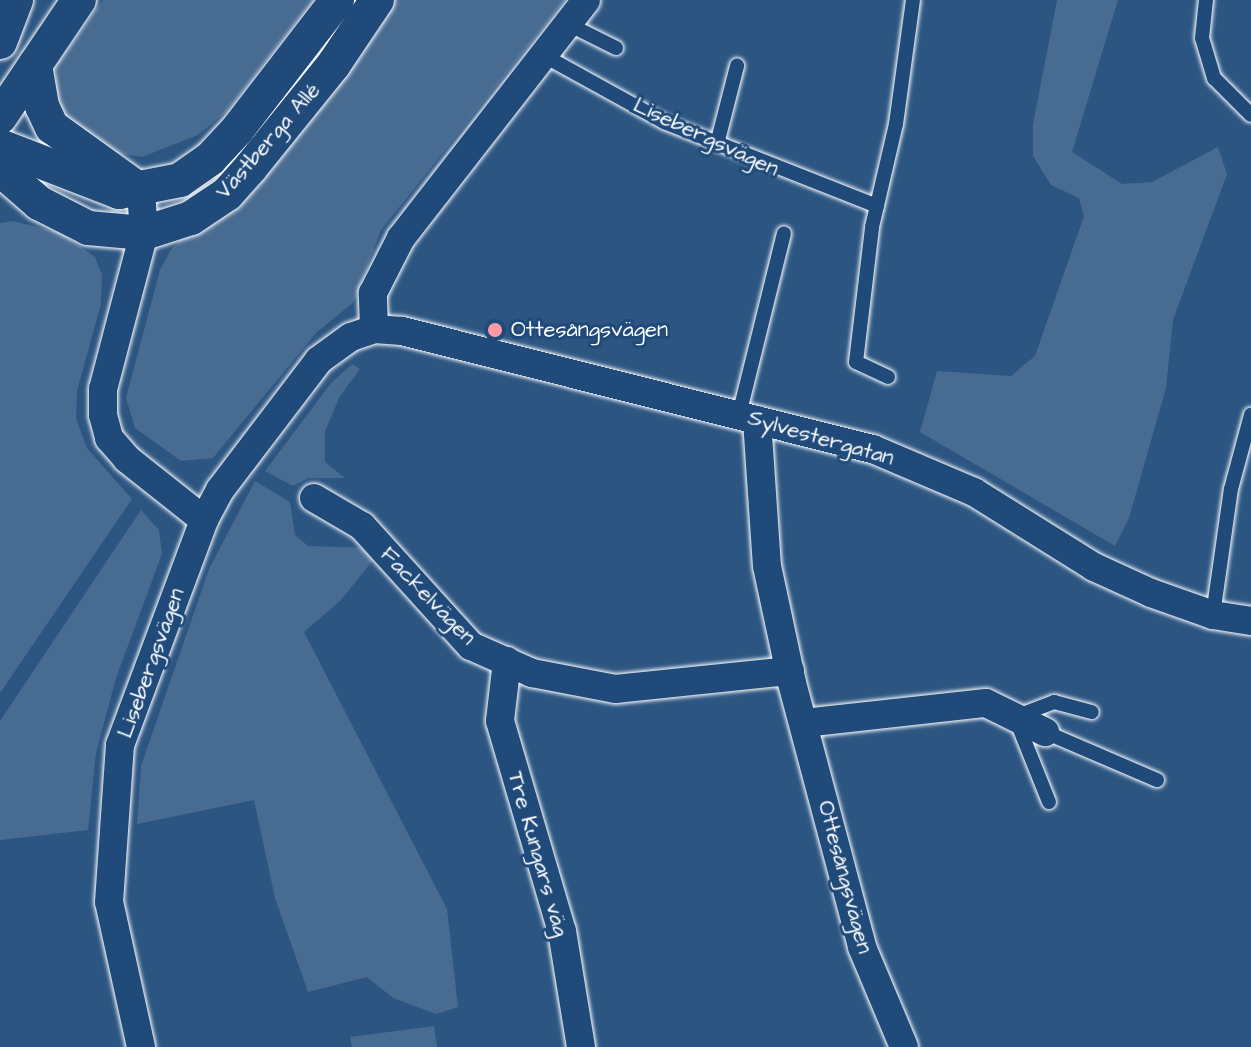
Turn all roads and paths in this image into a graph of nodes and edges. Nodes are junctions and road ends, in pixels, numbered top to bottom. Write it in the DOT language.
graph roads {
  1 [pos="15,0"];
  2 [pos="79,0"];
  3 [pos="337,0"];
  4 [pos="377,0"];
  5 [pos="586,0"];
  6 [pos="913,0"];
  7 [pos="1206,0"];
  8 [pos="0,20"];
  9 [pos="565,23"];
  10 [pos="0,42"];
  11 [pos="616,48"];
  12 [pos="541,54"];
  13 [pos="35,65"];
  14 [pos="737,66"];
  15 [pos="1251,115"];
  16 [pos="0,117"];
  17 [pos="717,144"];
  18 [pos="0,146"];
  19 [pos="0,169"];
  20 [pos="141,191"];
  21 [pos="39,203"];
  22 [pos="0,205"];
  23 [pos="877,206"];
  24 [pos="144,233"];
  25 [pos="784,233"];
  26 [pos="388,330"];
  27 [pos="888,377"];
  28 [pos="1251,415"];
  29 [pos="748,417"];
  30 [pos="314,498"];
  31 [pos="204,520"];
  32 [pos="1213,615"];
  33 [pos="1251,621"];
  34 [pos="507,661"];
  35 [pos="790,671"];
  36 [pos="1092,712"];
  37 [pos="1015,717"];
  38 [pos="804,723"];
  39 [pos="1045,732"];
  40 [pos="1157,780"];
  41 [pos="1049,802"];
  42 [pos="141,1047"];
  43 [pos="581,1047"];
  44 [pos="904,1047"];
  1 -- 8 [label="street"];
  1 -- 10 [label="street"];
  2 -- 13 [label="street"];
  3 -- 20 [label="street, Västberga Allé"];
  4 -- 24 [label="street, Västberga Allé"];
  5 -- 9 [label="street"];
  6 -- 23 [label="lane"];
  7 -- 15 [label="lane"];
  9 -- 11 [label="lane"];
  9 -- 12 [label="street"];
  12 -- 17 [label="lane, Lisebergsvägen"];
  12 -- 26 [label="street"];
  13 -- 16 [label="street"];
  13 -- 20 [label="street"];
  14 -- 17 [label="lane"];
  17 -- 23 [label="lane, Lisebergsvägen"];
  18 -- 20 [label="street, Västberga Allé"];
  19 -- 21 [label="street, Västberga Allé"];
  20 -- 24 [label="street"];
  21 -- 22 [label="street"];
  21 -- 24 [label="street, Västberga Allé"];
  23 -- 27 [label="lane"];
  24 -- 31 [label="street"];
  25 -- 29 [label="lane"];
  26 -- 29 [label="street, Sylvestergatan"];
  26 -- 31 [label="street, Lisebergsvägen"];
  28 -- 32 [label="lane"];
  29 -- 32 [label="street, Sylvestergatan"];
  29 -- 35 [label="street, Ottesångsvägen"];
  30 -- 34 [label="street, Fackelvägen"];
  31 -- 42 [label="street, Lisebergsvägen"];
  32 -- 33 [label="street, Sylvestergatan"];
  34 -- 35 [label="street, Fackelvägen"];
  34 -- 43 [label="street, Tre Kungars väg"];
  35 -- 38 [label="street, Ottesångsvägen"];
  36 -- 37 [label="lane"];
  37 -- 38 [label="street"];
  37 -- 39 [label="street"];
  37 -- 41 [label="lane"];
  38 -- 44 [label="street, Ottesångsvägen"];
  39 -- 40 [label="lane"];
}
